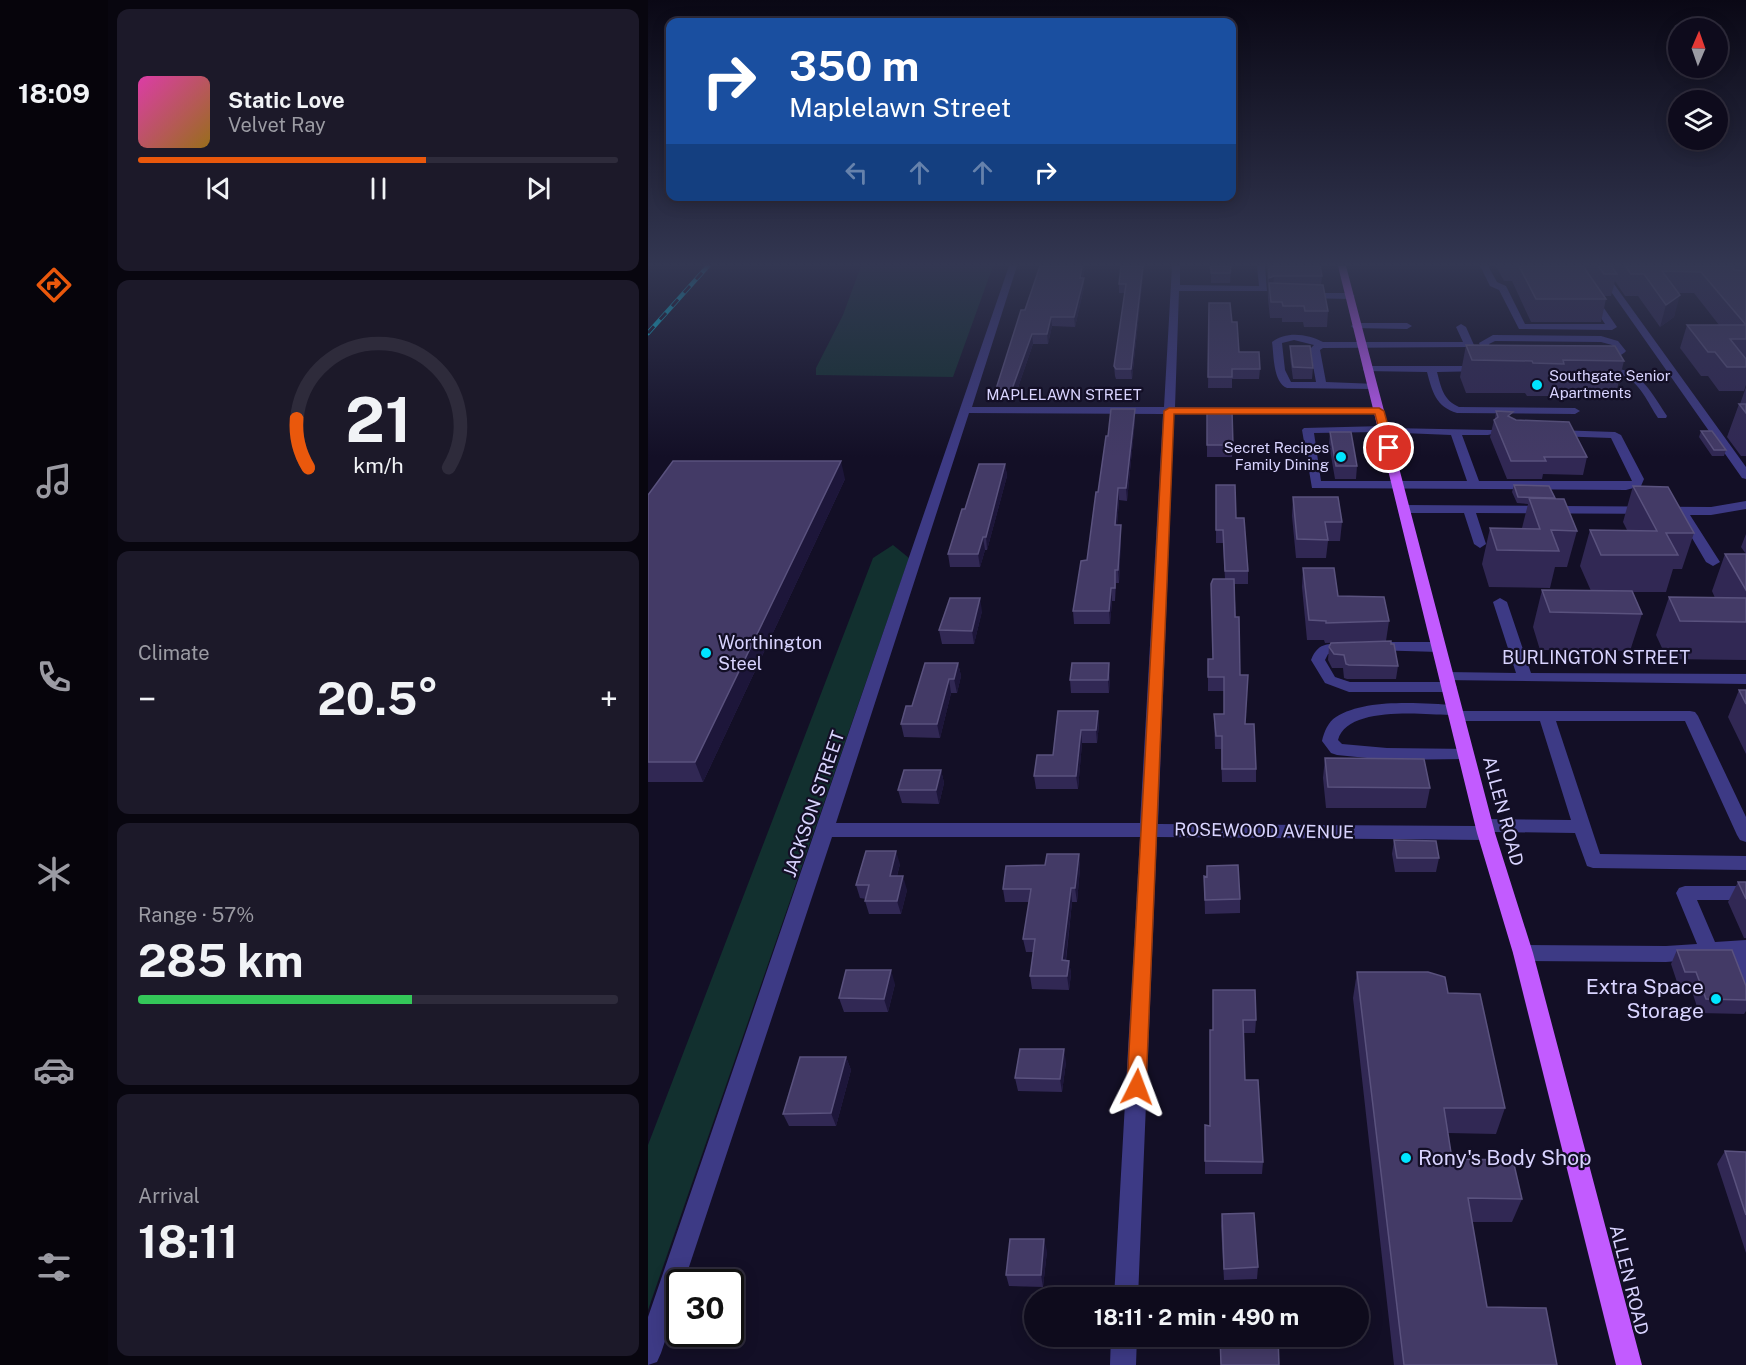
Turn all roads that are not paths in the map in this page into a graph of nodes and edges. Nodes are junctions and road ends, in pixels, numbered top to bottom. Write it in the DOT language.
graph roads {
  1 [pos="992,330"];
  2 [pos="1173,330"];
  3 [pos="1357,330"];
  4 [pos="1396,330"];
  5 [pos="1462,330"];
  6 [pos="1642,330"];
  7 [pos="1361,345"];
  8 [pos="1400,345"];
  9 [pos="1318,347"];
  10 [pos="1586,354"];
  11 [pos="1368,369"];
  12 [pos="1431,369"];
  13 [pos="1593,369"];
  14 [pos="1322,386"];
  15 [pos="1372,386"];
  16 [pos="965,410"];
  17 [pos="1169,411"];
  18 [pos="1305,411"];
  19 [pos="1379,411"];
  20 [pos="1575,411"];
  21 [pos="1662,416"];
  22 [pos="1308,430"];
  23 [pos="1384,430"];
  24 [pos="1455,431"];
  25 [pos="1488,432"];
  26 [pos="1545,433"];
  27 [pos="1746,475"];
  28 [pos="1398,485"];
  29 [pos="1474,485"];
  30 [pos="1746,505"];
  31 [pos="1404,509"];
  32 [pos="1469,510"];
  33 [pos="1683,511"];
  34 [pos="1480,544"];
  35 [pos="1713,562"];
  36 [pos="1500,602"];
  37 [pos="1439,646"];
  38 [pos="1525,677"];
  39 [pos="1746,679"];
  40 [pos="1448,682"];
  41 [pos="1455,713"];
  42 [pos="1546,716"];
  43 [pos="1465,753"];
  44 [pos="1582,826"];
  45 [pos="1485,829"];
  46 [pos="826,830"];
  47 [pos="1149,830"];
  48 [pos="1746,835"];
  49 [pos="1746,863"];
  50 [pos="1746,893"];
  51 [pos="1739,948"];
  52 [pos="1709,950"];
  53 [pos="1523,953"];
  54 [pos="1746,983"];
  55 [pos="1127,1287"];
  56 [pos="1124,1347"];
  57 [pos="648,1353"];
  58 [pos="1123,1365"];
  59 [pos="1629,1365"];
  1 -- 16 [label="street, JACKSON STREET"];
  2 -- 17 [label="street"];
  3 -- 7 [label="main road, ALLEN ROAD"];
  4 -- 8 [label="street"];
  5 -- 8 [label="street"];
  6 -- 27 [label="street"];
  7 -- 8 [label="street"];
  7 -- 9 [label="street"];
  7 -- 11 [label="main road, ALLEN ROAD"];
  9 -- 14 [label="street"];
  9 -- 14 [label="street"];
  10 -- 12 [label="street"];
  11 -- 12 [label="street"];
  11 -- 15 [label="main road, ALLEN ROAD"];
  12 -- 20 [label="street"];
  13 -- 21 [label="street"];
  14 -- 15 [label="street"];
  15 -- 19 [label="main road, ALLEN ROAD"];
  16 -- 17 [label="street, MAPLELAWN STREET"];
  16 -- 46 [label="street, JACKSON STREET"];
  17 -- 18 [label="street, MAPLELAWN STREET"];
  17 -- 47 [label="street"];
  18 -- 19 [label="street, MAPLELAWN STREET"];
  18 -- 22 [label="street"];
  19 -- 23 [label="main road, ALLEN ROAD"];
  22 -- 23 [label="street"];
  22 -- 28 [label="street"];
  23 -- 24 [label="street"];
  23 -- 28 [label="main road, ALLEN ROAD"];
  24 -- 25 [label="street"];
  24 -- 29 [label="street"];
  26 -- 29 [label="street"];
  28 -- 29 [label="street"];
  28 -- 31 [label="main road, ALLEN ROAD"];
  30 -- 33 [label="street"];
  31 -- 32 [label="street"];
  31 -- 37 [label="main road, ALLEN ROAD"];
  32 -- 33 [label="street"];
  32 -- 34 [label="street"];
  33 -- 35 [label="street"];
  36 -- 38 [label="street"];
  37 -- 40 [label="main road, ALLEN ROAD"];
  37 -- 40 [label="street, BURLINGTON STREET"];
  38 -- 39 [label="street, BURLINGTON STREET"];
  38 -- 40 [label="street, BURLINGTON STREET"];
  40 -- 41 [label="main road, ALLEN ROAD"];
  41 -- 42 [label="street"];
  41 -- 43 [label="main road, ALLEN ROAD"];
  41 -- 43 [label="street"];
  42 -- 44 [label="street"];
  42 -- 48 [label="street"];
  43 -- 45 [label="main road, ALLEN ROAD"];
  44 -- 45 [label="street, ROSEWOOD AVENUE"];
  44 -- 49 [label="street"];
  45 -- 47 [label="street, ROSEWOOD AVENUE"];
  45 -- 53 [label="main road, ALLEN ROAD"];
  46 -- 47 [label="street, ROSEWOOD AVENUE"];
  46 -- 57 [label="street, JACKSON STREET"];
  47 -- 55 [label="street"];
  50 -- 52 [label="street"];
  51 -- 52 [label="street"];
  51 -- 54 [label="street"];
  52 -- 53 [label="street"];
  53 -- 59 [label="main road, ALLEN ROAD"];
  56 -- 58 [label="street"];
}
